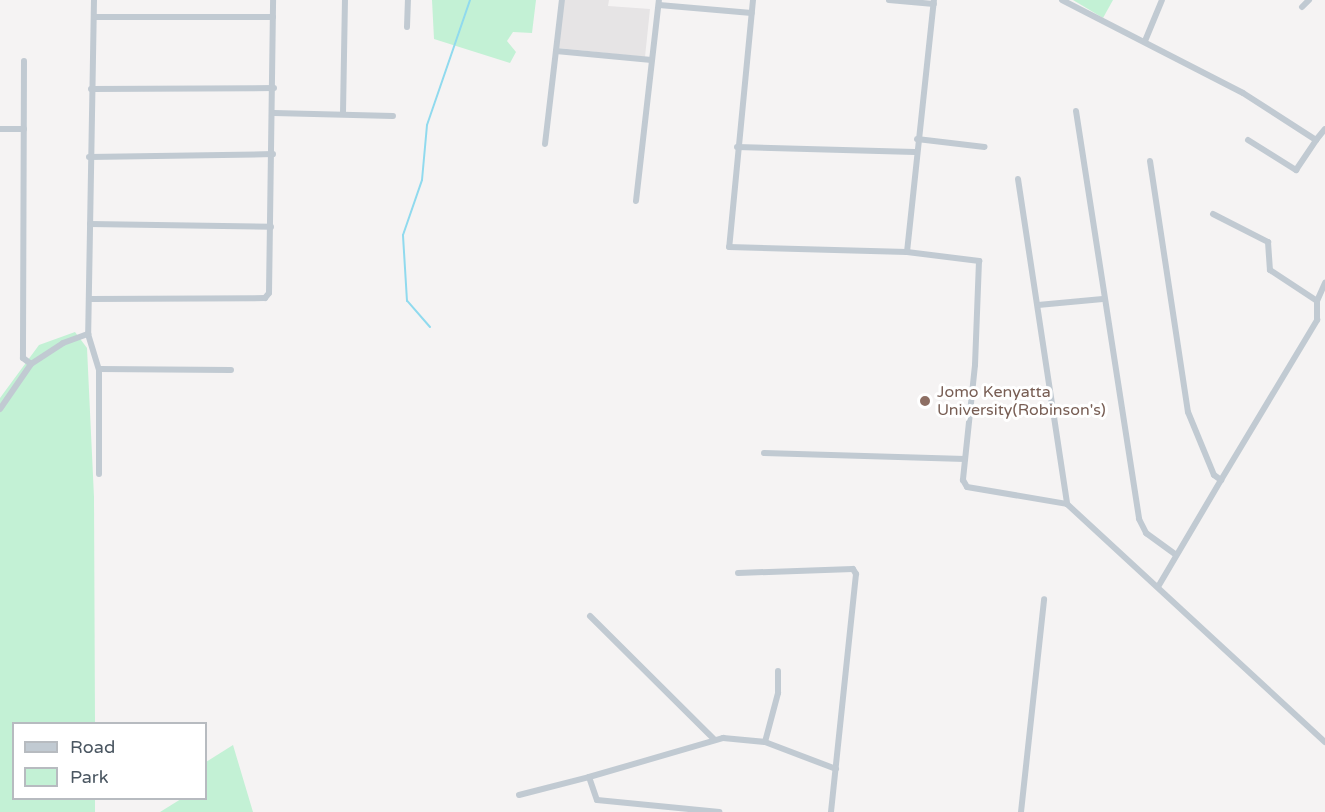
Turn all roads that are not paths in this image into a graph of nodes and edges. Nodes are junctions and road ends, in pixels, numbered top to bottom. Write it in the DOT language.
graph roads {
  1 [pos="94,0"];
  2 [pos="273,0"];
  3 [pos="345,0"];
  4 [pos="408,0"];
  5 [pos="561,0"];
  6 [pos="753,0"];
  7 [pos="889,0"];
  8 [pos="1062,0"];
  9 [pos="1162,0"];
  10 [pos="1309,0"];
  11 [pos="934,2"];
  12 [pos="659,3"];
  13 [pos="1302,6"];
  14 [pos="752,13"];
  15 [pos="94,17"];
  16 [pos="273,17"];
  17 [pos="407,27"];
  18 [pos="1145,41"];
  19 [pos="556,51"];
  20 [pos="652,60"];
  21 [pos="24,61"];
  22 [pos="274,88"];
  23 [pos="91,89"];
  24 [pos="1076,111"];
  25 [pos="343,112"];
  26 [pos="274,113"];
  27 [pos="393,116"];
  28 [pos="0,129"];
  29 [pos="24,129"];
  30 [pos="1325,129"];
  31 [pos="917,139"];
  32 [pos="1248,140"];
  33 [pos="1316,140"];
  34 [pos="544,144"];
  35 [pos="737,147"];
  36 [pos="986,147"];
  37 [pos="915,152"];
  38 [pos="273,154"];
  39 [pos="89,157"];
  40 [pos="1150,161"];
  41 [pos="1018,179"];
  42 [pos="636,201"];
  43 [pos="1213,214"];
  44 [pos="90,224"];
  45 [pos="271,227"];
  46 [pos="907,252"];
  47 [pos="1325,283"];
  48 [pos="91,298"];
  49 [pos="1103,300"];
  50 [pos="1317,301"];
  51 [pos="1038,305"];
  52 [pos="88,334"];
  53 [pos="31,364"];
  54 [pos="99,369"];
  55 [pos="231,370"];
  56 [pos="0,409"];
  57 [pos="764,453"];
  58 [pos="965,459"];
  59 [pos="99,474"];
  60 [pos="1221,480"];
  61 [pos="1067,504"];
  62 [pos="1176,555"];
  63 [pos="738,573"];
  64 [pos="1158,586"];
  65 [pos="1044,598"];
  66 [pos="590,616"];
  67 [pos="778,671"];
  68 [pos="714,739"];
  69 [pos="765,742"];
  70 [pos="1325,742"];
  71 [pos="836,769"];
  72 [pos="589,777"];
  73 [pos="519,795"];
  74 [pos="719,812"];
  75 [pos="831,812"];
  76 [pos="1021,812"];
  1 -- 15 [label="street"];
  2 -- 16 [label="street"];
  3 -- 25 [label="street"];
  4 -- 17 [label="street"];
  5 -- 19 [label="street"];
  6 -- 14 [label="street"];
  7 -- 11 [label="street"];
  8 -- 18 [label="street"];
  9 -- 18 [label="street"];
  10 -- 13 [label="street"];
  11 -- 31 [label="street"];
  12 -- 14 [label="street"];
  12 -- 20 [label="street"];
  14 -- 35 [label="street"];
  15 -- 16 [label="street"];
  15 -- 23 [label="street"];
  16 -- 22 [label="street"];
  18 -- 33 [label="street"];
  19 -- 20 [label="street"];
  19 -- 34 [label="street"];
  20 -- 42 [label="street"];
  21 -- 29 [label="street"];
  22 -- 23 [label="street"];
  22 -- 26 [label="street"];
  23 -- 39 [label="street"];
  24 -- 49 [label="street"];
  25 -- 26 [label="street"];
  25 -- 27 [label="street"];
  26 -- 38 [label="street"];
  28 -- 29 [label="street"];
  29 -- 53 [label="street"];
  30 -- 33 [label="street"];
  31 -- 36 [label="street"];
  31 -- 37 [label="street"];
  32 -- 33 [label="street"];
  35 -- 37 [label="street"];
  35 -- 46 [label="street"];
  37 -- 46 [label="street"];
  38 -- 39 [label="street"];
  38 -- 45 [label="street"];
  39 -- 44 [label="street"];
  40 -- 60 [label="street"];
  41 -- 51 [label="street"];
  43 -- 50 [label="street"];
  44 -- 45 [label="street"];
  44 -- 48 [label="street"];
  45 -- 48 [label="street"];
  46 -- 58 [label="street"];
  47 -- 50 [label="street"];
  48 -- 52 [label="street"];
  49 -- 51 [label="street"];
  49 -- 62 [label="street"];
  50 -- 60 [label="street"];
  51 -- 61 [label="street"];
  52 -- 53 [label="street"];
  52 -- 54 [label="street"];
  53 -- 56 [label="street"];
  54 -- 55 [label="street"];
  54 -- 59 [label="street"];
  57 -- 58 [label="street"];
  58 -- 61 [label="street"];
  60 -- 62 [label="street"];
  61 -- 64 [label="street"];
  62 -- 64 [label="street"];
  63 -- 71 [label="street"];
  64 -- 70 [label="street"];
  65 -- 76 [label="street"];
  66 -- 68 [label="street"];
  67 -- 69 [label="street"];
  68 -- 69 [label="street"];
  68 -- 72 [label="street"];
  69 -- 71 [label="street"];
  71 -- 75 [label="street"];
  72 -- 73 [label="street"];
  72 -- 74 [label="street"];
}
